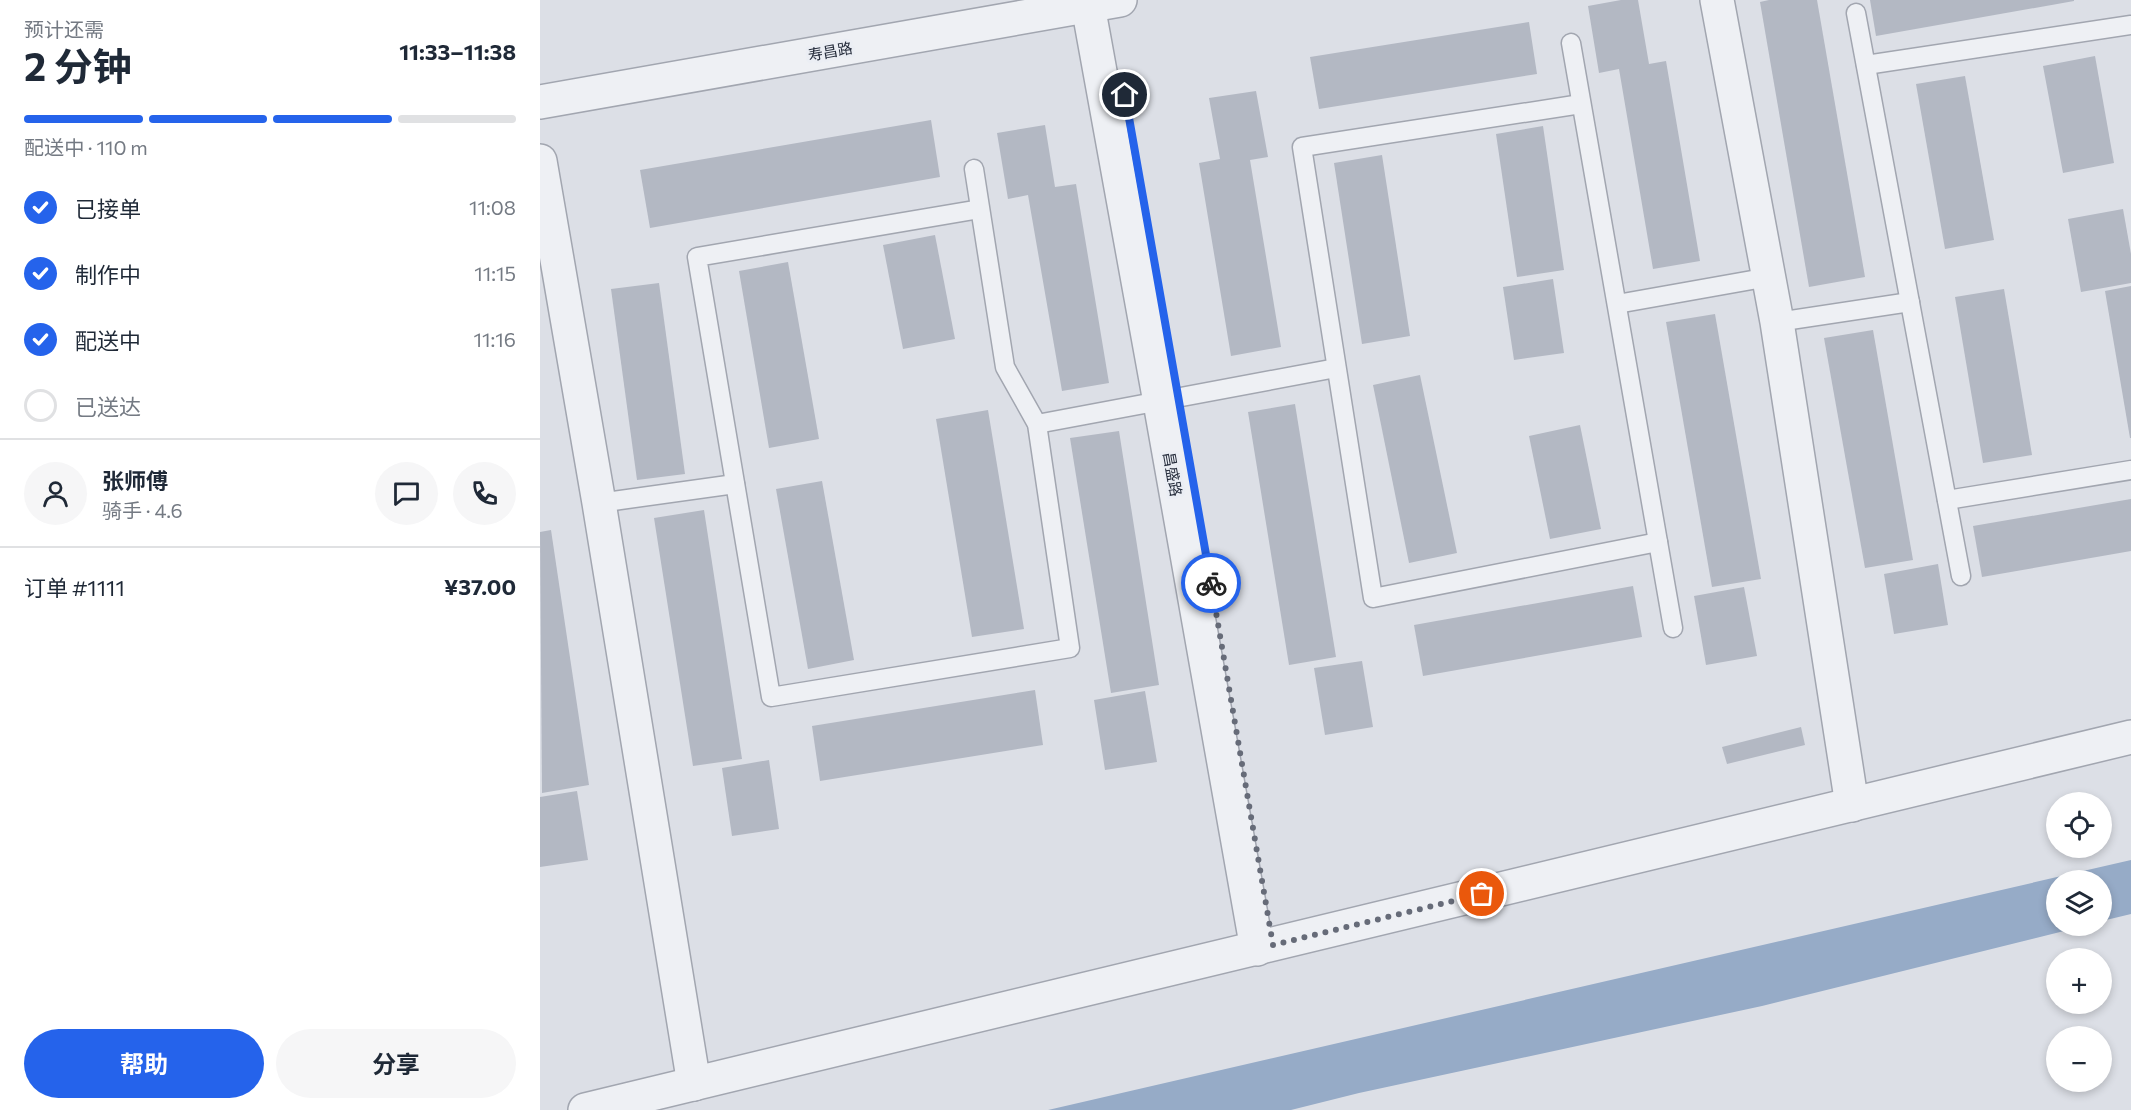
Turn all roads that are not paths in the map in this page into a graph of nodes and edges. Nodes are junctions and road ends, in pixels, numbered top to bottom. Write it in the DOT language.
graph roads {
  1 [pos="1004,0"];
  2 [pos="1717,0"];
  3 [pos="1102,2"];
  4 [pos="1856,13"];
  5 [pos="2131,25"];
  6 [pos="1571,43"];
  7 [pos="1866,64"];
  8 [pos="540,82"];
  9 [pos="540,102"];
  10 [pos="1581,104"];
  11 [pos="540,161"];
  12 [pos="974,169"];
  13 [pos="980,209"];
  14 [pos="1769,278"];
  15 [pos="1910,302"];
  16 [pos="1617,304"];
  17 [pos="1777,322"];
  18 [pos="1336,368"];
  19 [pos="1170,400"];
  20 [pos="1036,424"];
  21 [pos="2131,470"];
  22 [pos="735,484"];
  23 [pos="1947,500"];
  24 [pos="599,503"];
  25 [pos="1658,542"];
  26 [pos="1961,576"];
  27 [pos="1673,628"];
  28 [pos="2131,737"];
  29 [pos="1852,805"];
  30 [pos="1265,947"];
  31 [pos="693,1084"];
  32 [pos="585,1110"];
  1 -- 8 [label="street, 寿昌路"];
  2 -- 14 [label="street"];
  3 -- 9 [label="street, 寿昌路"];
  3 -- 19 [label="street, 昌盛路"];
  4 -- 7 [label="lane"];
  5 -- 7 [label="lane"];
  6 -- 10 [label="lane"];
  7 -- 15 [label="lane"];
  10 -- 16 [label="lane"];
  10 -- 18 [label="lane"];
  11 -- 24 [label="street"];
  12 -- 13 [label="lane"];
  13 -- 20 [label="lane"];
  13 -- 22 [label="lane"];
  14 -- 16 [label="lane"];
  14 -- 17 [label="street"];
  15 -- 17 [label="lane"];
  15 -- 23 [label="lane"];
  16 -- 25 [label="lane"];
  17 -- 29 [label="street"];
  18 -- 19 [label="lane"];
  18 -- 25 [label="lane"];
  19 -- 20 [label="lane"];
  19 -- 30 [label="street, 昌盛路"];
  20 -- 22 [label="lane"];
  21 -- 23 [label="lane"];
  22 -- 24 [label="lane"];
  23 -- 26 [label="lane"];
  24 -- 31 [label="street"];
  25 -- 27 [label="lane"];
  28 -- 29 [label="street"];
  29 -- 30 [label="street"];
  30 -- 31 [label="street"];
  31 -- 32 [label="street"];
}
